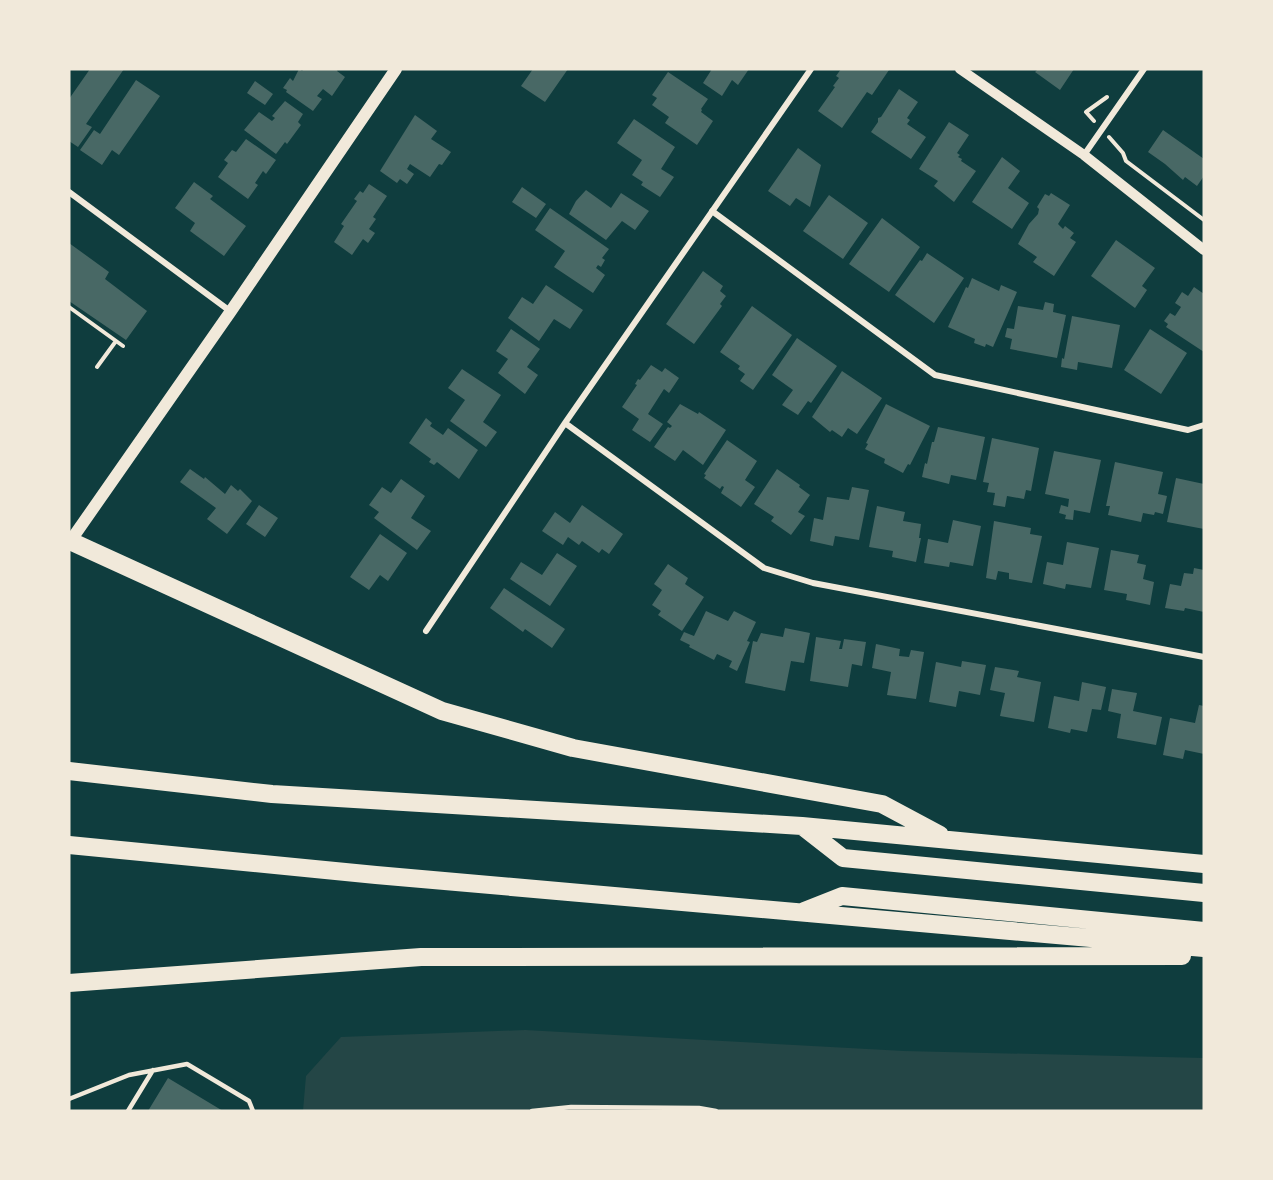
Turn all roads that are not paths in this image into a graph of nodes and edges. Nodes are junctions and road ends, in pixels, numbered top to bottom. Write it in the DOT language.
graph roads {
  1 [pos="396,69"];
  2 [pos="811,69"];
  3 [pos="960,69"];
  4 [pos="1144,69"];
  5 [pos="1084,155"];
  6 [pos="69,192"];
  7 [pos="712,211"];
  8 [pos="1204,250"];
  9 [pos="231,311"];
  10 [pos="565,423"];
  11 [pos="1204,425"];
  12 [pos="69,542"];
  13 [pos="426,631"];
  14 [pos="1204,657"];
  15 [pos="69,771"];
  16 [pos="802,826"];
  17 [pos="947,839"];
  18 [pos="69,845"];
  19 [pos="1204,864"];
  20 [pos="1204,892"];
  21 [pos="800,913"];
  22 [pos="1204,931"];
  23 [pos="1204,948"];
  24 [pos="1204,956"];
  25 [pos="69,983"];
  26 [pos="153,1070"];
  27 [pos="69,1099"];
  28 [pos="598,1109"];
  29 [pos="128,1111"];
  30 [pos="253,1111"];
  31 [pos="532,1111"];
  32 [pos="716,1111"];
  1 -- 9 [label="main road"];
  2 -- 7 [label="street"];
  3 -- 5 [label="street"];
  4 -- 5 [label="street"];
  5 -- 8 [label="street"];
  6 -- 9 [label="street"];
  7 -- 10 [label="street"];
  7 -- 11 [label="street"];
  9 -- 12 [label="main road"];
  10 -- 13 [label="street"];
  10 -- 14 [label="street"];
  12 -- 17 [label="highway"];
  15 -- 16 [label="highway"];
  16 -- 17 [label="highway"];
  16 -- 20 [label="highway"];
  17 -- 19 [label="highway"];
  18 -- 21 [label="highway"];
  21 -- 22 [label="highway"];
  21 -- 23 [label="highway"];
  24 -- 25 [label="highway"];
  26 -- 27 [label="lane"];
  26 -- 29 [label="lane"];
  26 -- 30 [label="lane"];
  28 -- 31 [label="lane"];
  28 -- 32 [label="lane"];
}
